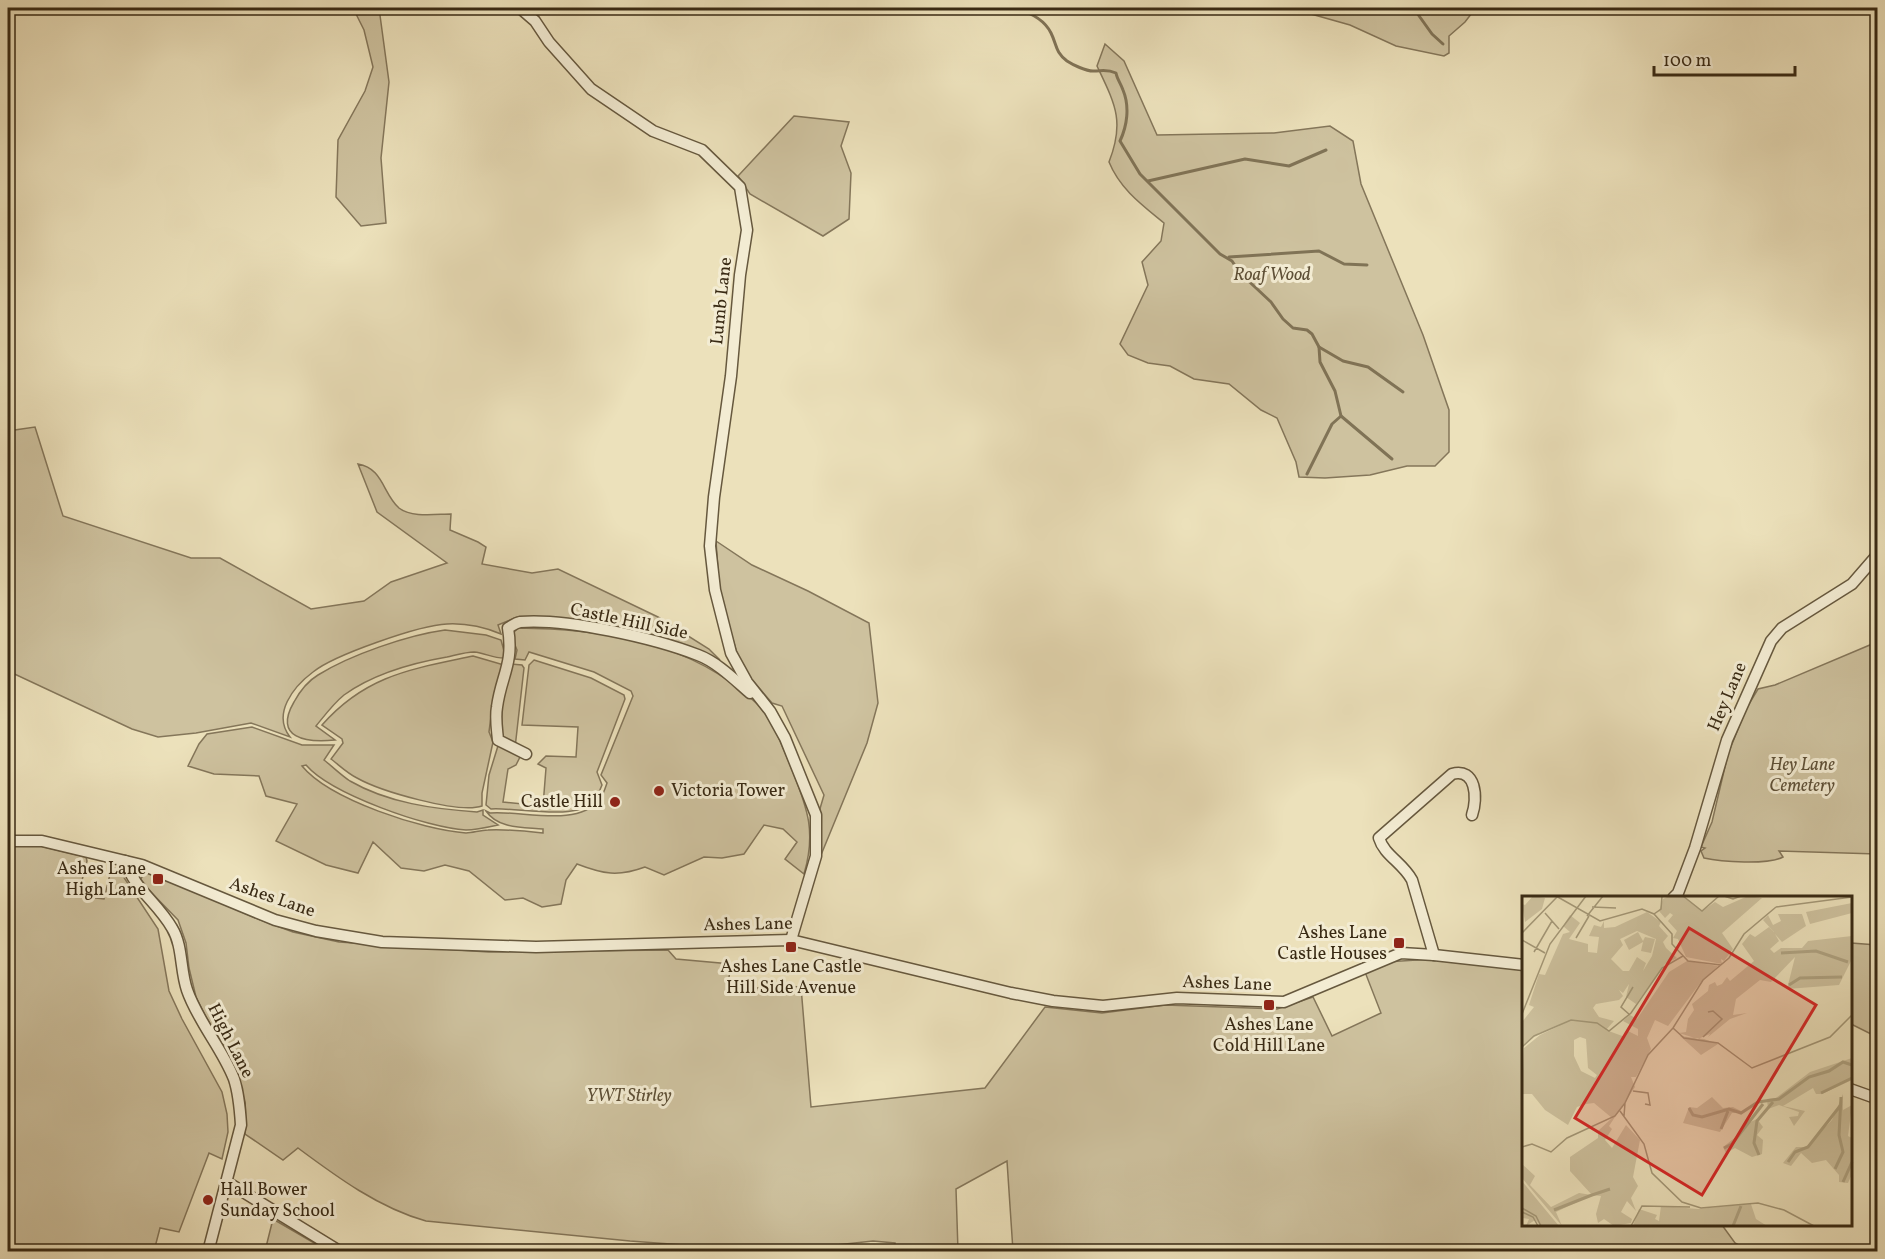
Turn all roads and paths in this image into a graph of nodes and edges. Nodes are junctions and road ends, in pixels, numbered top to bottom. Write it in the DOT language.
graph roads {
  1 [pos="520,8"];
  2 [pos="1878,554"];
  3 [pos="759,696"];
  4 [pos="526,754"];
  5 [pos="1472,815"];
  6 [pos="8,841"];
  7 [pos="125,861"];
  8 [pos="1674,896"];
  9 [pos="791,940"];
  10 [pos="1434,954"];
  11 [pos="1522,965"];
  12 [pos="1852,1089"];
  13 [pos="1878,1099"];
  14 [pos="227,1182"];
  15 [pos="208,1251"];
  16 [pos="341,1251"];
  1 -- 3 [label="street, Lumb Lane"];
  2 -- 8 [label="street, Hey Lane"];
  3 -- 4 [label="street, Castle Hill Side"];
  3 -- 9 [label="street, Castle Hill Side"];
  5 -- 10 [label="street"];
  6 -- 7 [label="street, Ashes Lane"];
  7 -- 9 [label="street, Ashes Lane"];
  7 -- 14 [label="street, High Lane"];
  9 -- 10 [label="street, Ashes Lane"];
  10 -- 11 [label="street, Ashes Lane"];
  12 -- 13 [label="street"];
  14 -- 15 [label="street, High Lane"];
  14 -- 16 [label="street"];
}
